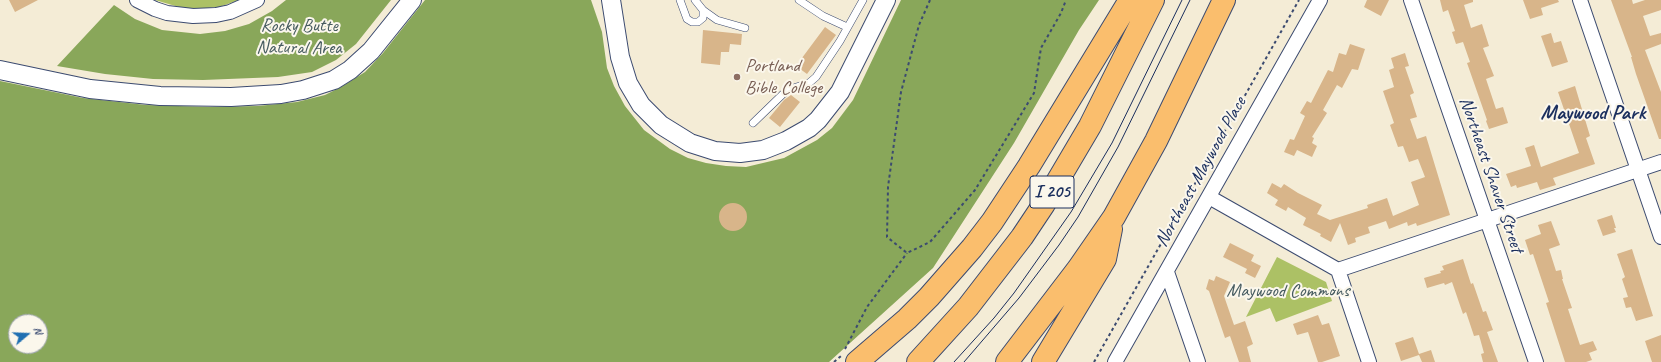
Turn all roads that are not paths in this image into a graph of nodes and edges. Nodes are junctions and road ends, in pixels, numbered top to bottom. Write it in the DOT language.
graph roads {
  1 [pos="137,0"];
  2 [pos="257,0"];
  3 [pos="412,0"];
  4 [pos="611,0"];
  5 [pos="680,0"];
  6 [pos="695,0"];
  7 [pos="799,0"];
  8 [pos="863,0"];
  9 [pos="886,0"];
  10 [pos="1130,0"];
  11 [pos="1153,0"];
  12 [pos="1224,0"];
  13 [pos="1320,0"];
  14 [pos="1411,0"];
  15 [pos="1580,0"];
  16 [pos="704,10"];
  17 [pos="847,27"];
  18 [pos="745,28"];
  19 [pos="0,70"];
  20 [pos="753,123"];
  21 [pos="1661,162"];
  22 [pos="1638,170"];
  23 [pos="1209,197"];
  24 [pos="1114,217"];
  25 [pos="1487,221"];
  26 [pos="1661,237"];
  27 [pos="1338,270"];
  28 [pos="1167,272"];
  29 [pos="857,362"];
  30 [pos="918,362"];
  31 [pos="1007,362"];
  32 [pos="1044,362"];
  33 [pos="1115,362"];
  34 [pos="1198,362"];
  35 [pos="1369,362"];
  36 [pos="1536,362"];
  1 -- 2 [label="street"];
  3 -- 19 [label="street"];
  4 -- 9 [label="street"];
  5 -- 16 [label="lane"];
  6 -- 16 [label="lane"];
  7 -- 17 [label="lane"];
  8 -- 17 [label="lane"];
  10 -- 29 [label="highway"];
  11 -- 30 [label="highway, I 205"];
  12 -- 24 [label="highway"];
  13 -- 23 [label="street, Northeast Maywood Place"];
  14 -- 25 [label="street, Northeast Shaver Street"];
  15 -- 22 [label="street"];
  16 -- 18 [label="lane"];
  17 -- 20 [label="lane"];
  21 -- 22 [label="street"];
  22 -- 25 [label="street"];
  22 -- 26 [label="street"];
  23 -- 27 [label="street"];
  23 -- 28 [label="street, Northeast Maywood Place"];
  24 -- 31 [label="highway"];
  24 -- 32 [label="highway"];
  25 -- 27 [label="street"];
  25 -- 36 [label="street, Northeast Shaver Street"];
  27 -- 35 [label="street"];
  28 -- 33 [label="street, Northeast Maywood Place"];
  28 -- 34 [label="street"];
}
